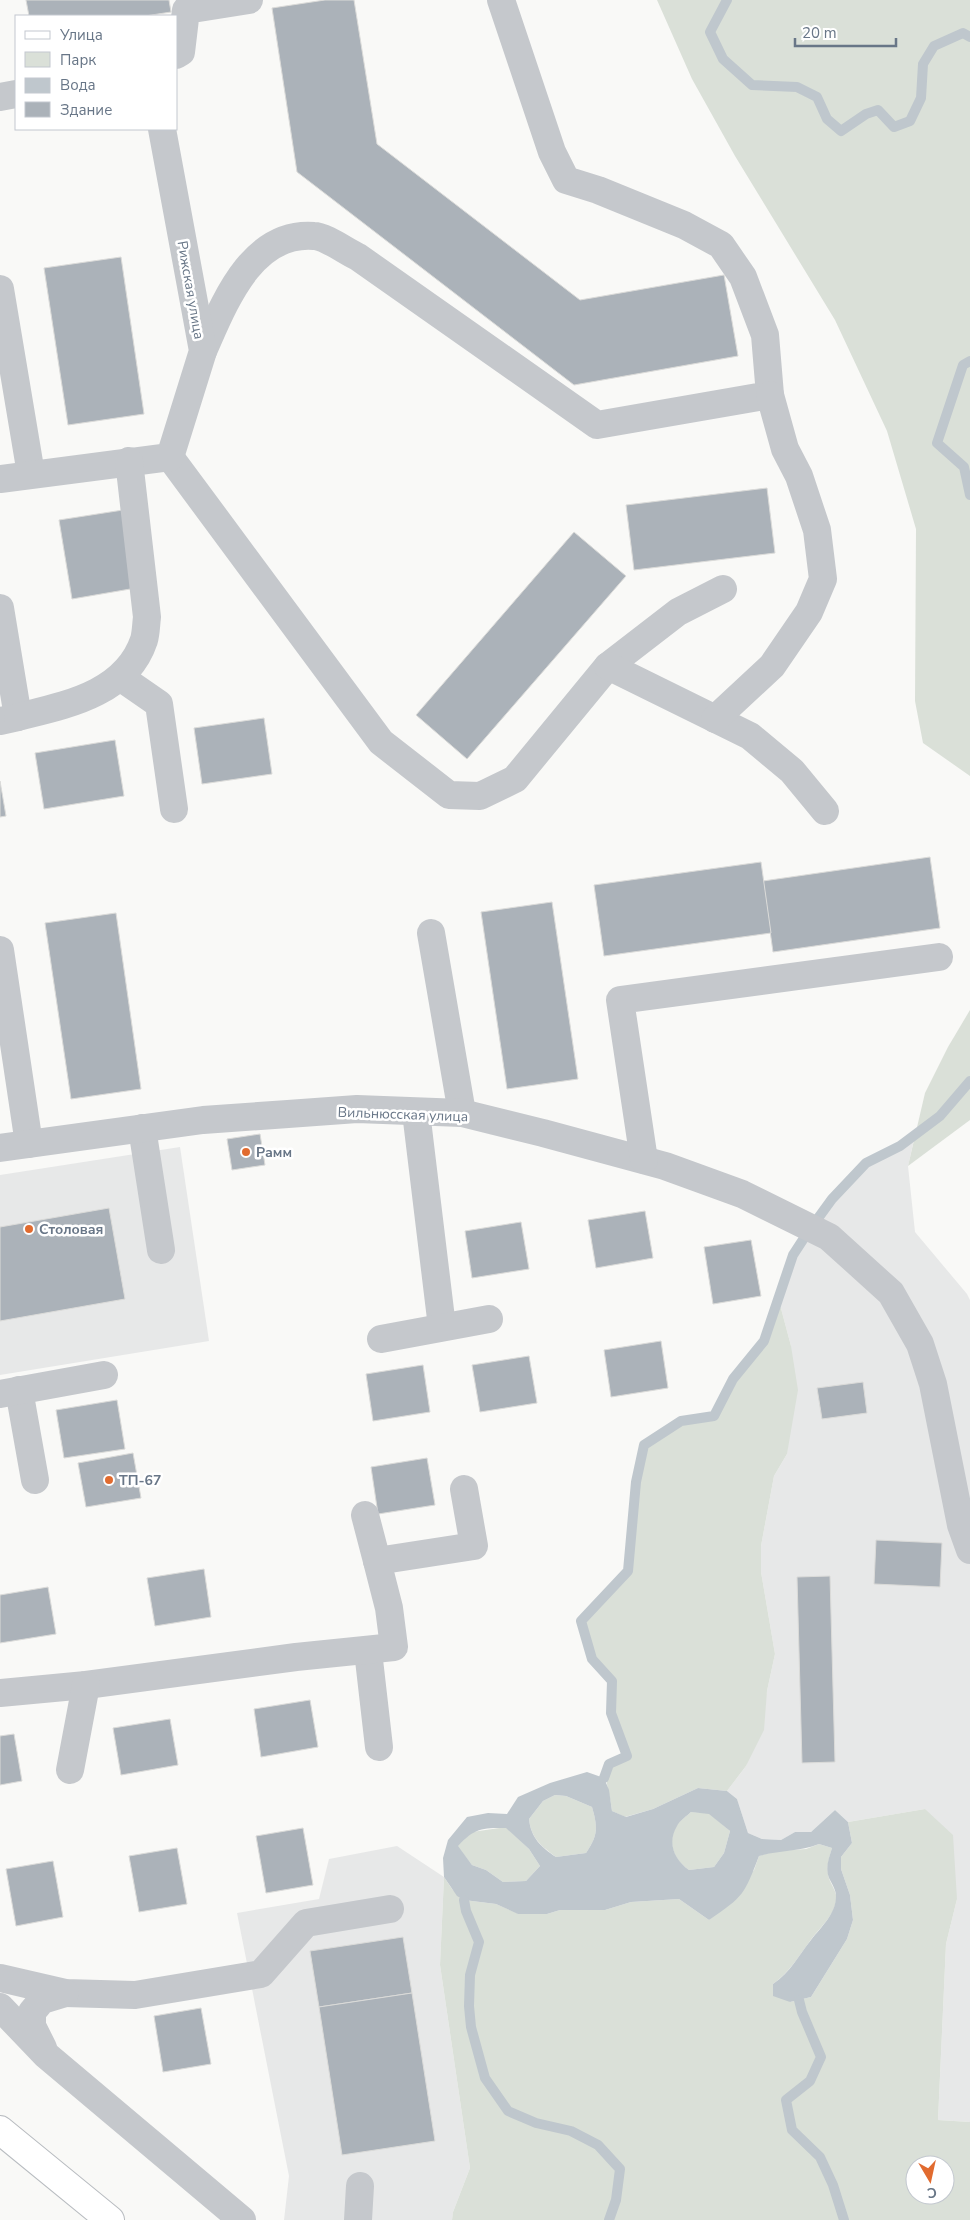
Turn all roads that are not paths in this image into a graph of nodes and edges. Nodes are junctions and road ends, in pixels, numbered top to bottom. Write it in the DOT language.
graph roads {
  1 [pos="249,0"];
  2 [pos="501,0"];
  3 [pos="185,5"];
  4 [pos="178,54"];
  5 [pos="15,94"];
  6 [pos="0,97"];
  7 [pos="162,130"];
  8 [pos="0,289"];
  9 [pos="203,351"];
  10 [pos="770,395"];
  11 [pos="170,457"];
  12 [pos="129,461"];
  13 [pos="31,474"];
  14 [pos="0,479"];
  15 [pos="723,589"];
  16 [pos="0,608"];
  17 [pos="608,666"];
  18 [pos="120,677"];
  19 [pos="9,719"];
  20 [pos="715,719"];
  21 [pos="174,809"];
  22 [pos="825,810"];
  23 [pos="431,933"];
  24 [pos="0,950"];
  25 [pos="939,957"];
  26 [pos="416,1112"];
  27 [pos="462,1113"];
  28 [pos="142,1128"];
  29 [pos="29,1144"];
  30 [pos="0,1148"];
  31 [pos="644,1160"];
  32 [pos="162,1250"];
  33 [pos="489,1319"];
  34 [pos="442,1327"];
  35 [pos="381,1339"];
  36 [pos="104,1375"];
  37 [pos="9,1392"];
  38 [pos="35,1480"];
  39 [pos="464,1489"];
  40 [pos="365,1515"];
  41 [pos="970,1550"];
  42 [pos="377,1561"];
  43 [pos="368,1651"];
  44 [pos="86,1685"];
  45 [pos="0,1693"];
  46 [pos="379,1747"];
  47 [pos="70,1770"];
  48 [pos="390,1909"];
  49 [pos="0,1978"];
  50 [pos="64,1993"];
  51 [pos="0,2007"];
  52 [pos="46,2056"];
  53 [pos="0,2130"];
  54 [pos="360,2186"];
  55 [pos="110,2220"];
  56 [pos="242,2220"];
  57 [pos="358,2220"];
  1 -- 3 [label="street"];
  2 -- 10 [label="street"];
  3 -- 4 [label="street"];
  5 -- 6 [label="street"];
  7 -- 9 [label="street, Рижская улица"];
  8 -- 13 [label="street"];
  9 -- 10 [label="street"];
  9 -- 11 [label="street, Рижская улица"];
  10 -- 20 [label="street"];
  11 -- 12 [label="street"];
  11 -- 17 [label="street"];
  12 -- 13 [label="street"];
  12 -- 18 [label="street"];
  13 -- 14 [label="street"];
  15 -- 17 [label="street"];
  16 -- 19 [label="street"];
  17 -- 20 [label="street"];
  18 -- 19 [label="street"];
  18 -- 21 [label="street"];
  20 -- 22 [label="street"];
  23 -- 27 [label="street"];
  24 -- 29 [label="street"];
  25 -- 31 [label="street"];
  26 -- 27 [label="street, Вильнюсская улица"];
  26 -- 28 [label="street, Вильнюсская улица"];
  26 -- 34 [label="street"];
  27 -- 31 [label="street, Вильнюсская улица"];
  28 -- 29 [label="street, Вильнюсская улица"];
  28 -- 32 [label="street"];
  29 -- 30 [label="street, Вильнюсская улица"];
  31 -- 41 [label="street, Вильнюсская улица"];
  33 -- 34 [label="street"];
  34 -- 35 [label="street"];
  36 -- 37 [label="street"];
  37 -- 38 [label="street"];
  39 -- 42 [label="street"];
  40 -- 42 [label="street"];
  42 -- 43 [label="street"];
  43 -- 44 [label="street"];
  43 -- 46 [label="street"];
  44 -- 45 [label="street"];
  44 -- 47 [label="street"];
  48 -- 50 [label="street"];
  49 -- 50 [label="street"];
  50 -- 52 [label="street"];
  51 -- 52 [label="street"];
  52 -- 56 [label="street"];
  53 -- 55 [label="main road"];
  54 -- 57 [label="street"];
}
